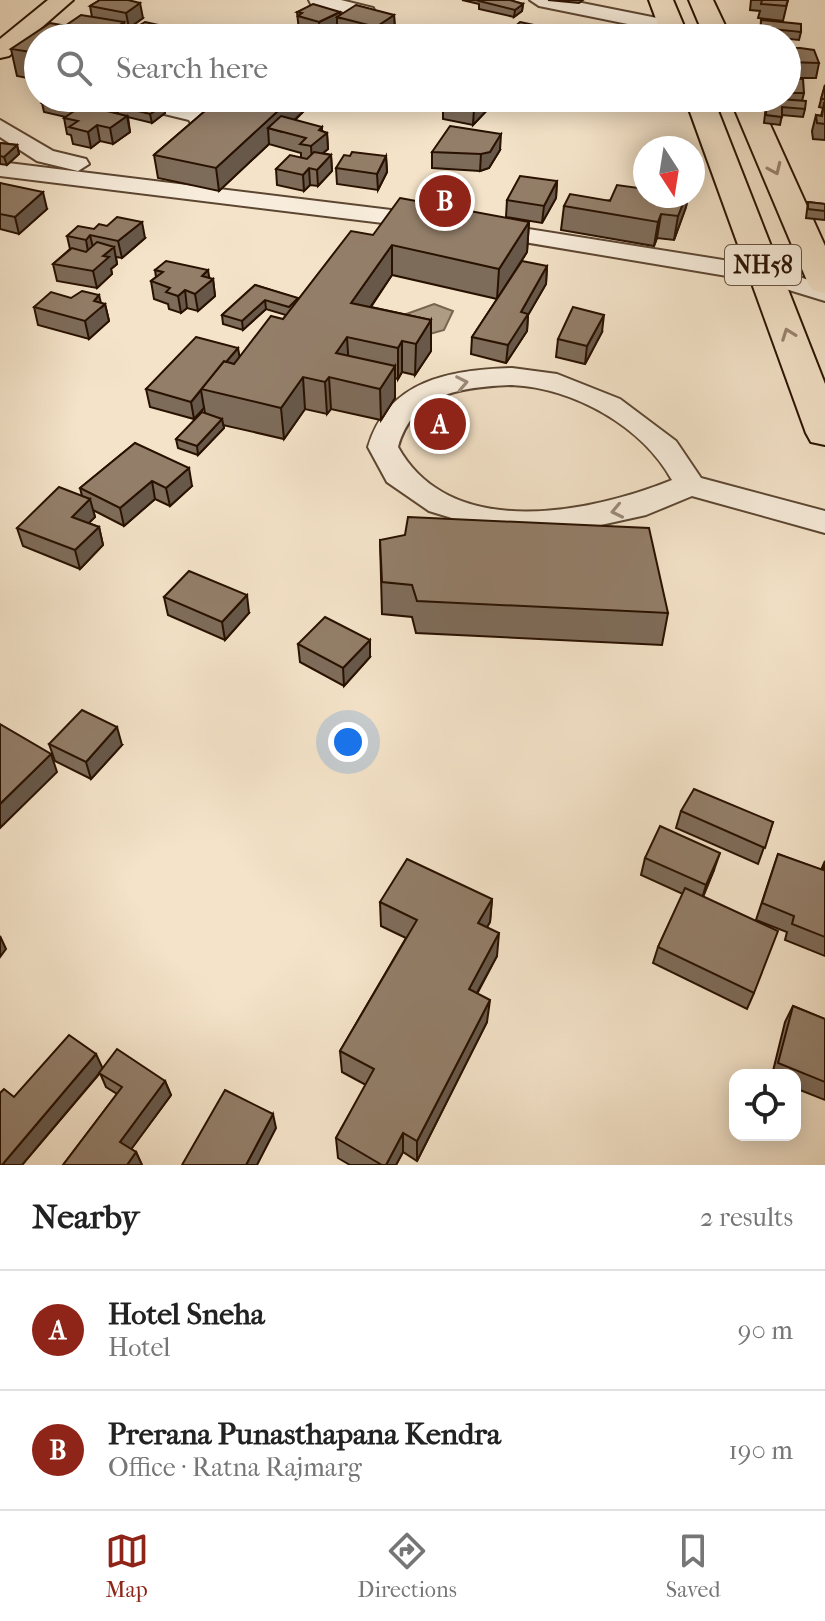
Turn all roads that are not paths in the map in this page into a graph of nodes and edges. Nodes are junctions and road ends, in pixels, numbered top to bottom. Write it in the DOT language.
graph roads {
  1 [pos="62,0"];
  2 [pos="318,0"];
  3 [pos="539,0"];
  4 [pos="661,0"];
  5 [pos="701,0"];
  6 [pos="366,12"];
  7 [pos="33,24"];
  8 [pos="637,24"];
  9 [pos="670,24"];
  10 [pos="712,24"];
  11 [pos="24,31"];
  12 [pos="0,51"];
  13 [pos="184,112"];
  14 [pos="704,112"];
  15 [pos="750,112"];
  16 [pos="0,127"];
  17 [pos="0,169"];
  18 [pos="767,275"];
  19 [pos="825,283"];
  20 [pos="825,293"];
  21 [pos="825,433"];
  22 [pos="690,485"];
  23 [pos="825,522"];
  1 -- 7 [label="main road"];
  2 -- 6 [label="street"];
  3 -- 8 [label="street"];
  4 -- 9 [label="highway"];
  5 -- 10 [label="highway"];
  11 -- 12 [label="main road"];
  13 -- 16 [label="street"];
  14 -- 18 [label="highway, NH58"];
  15 -- 19 [label="highway, NH58, one-way"];
  17 -- 18 [label="street"];
  18 -- 20 [label="street"];
  21 -- 18 [label="highway, NH58, one-way"];
  22 -- 22 [label="street, one-way"];
  22 -- 23 [label="street"];
}
